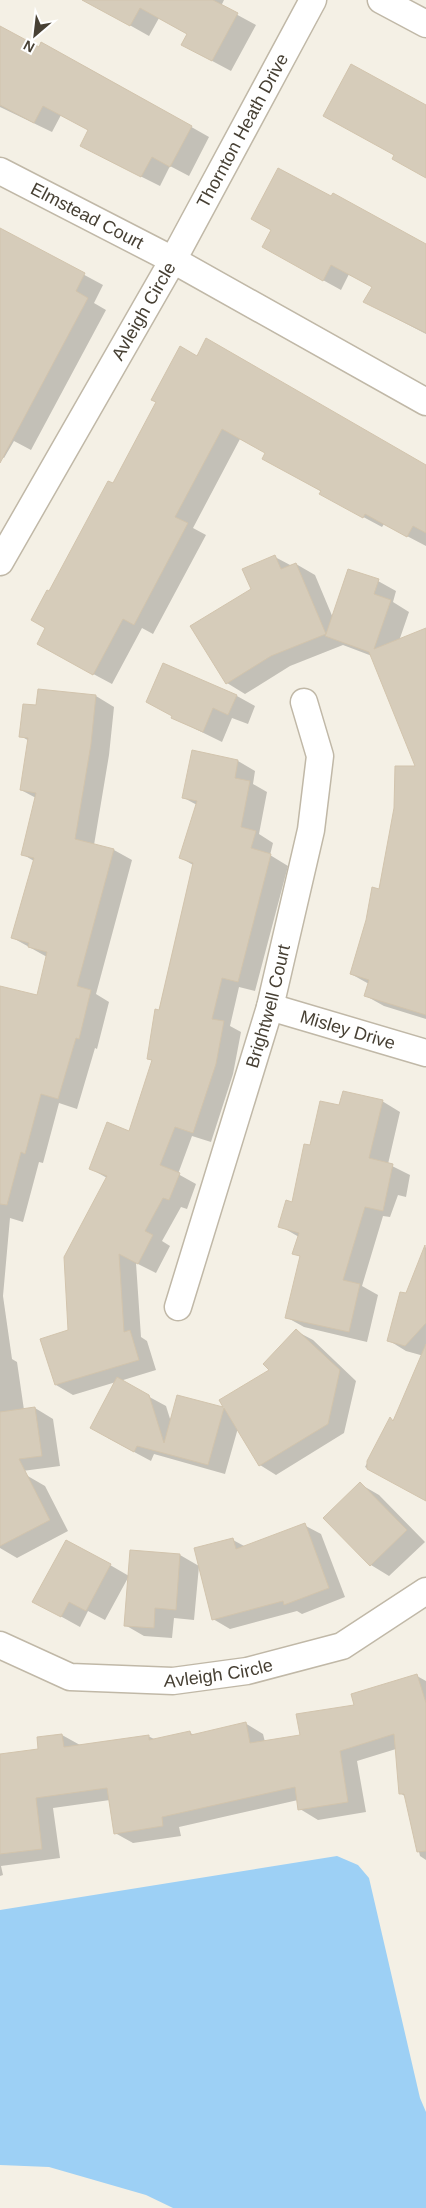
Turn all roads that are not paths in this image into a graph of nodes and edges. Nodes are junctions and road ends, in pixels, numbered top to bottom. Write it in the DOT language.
graph roads {
  1 [pos="314,0"];
  2 [pos="381,0"];
  3 [pos="426,24"];
  4 [pos="0,171"];
  5 [pos="173,260"];
  6 [pos="426,402"];
  7 [pos="9,526"];
  8 [pos="0,562"];
  9 [pos="304,702"];
  10 [pos="270,1007"];
  11 [pos="426,1053"];
  12 [pos="178,1307"];
  13 [pos="426,1591"];
  14 [pos="0,1645"];
  1 -- 5 [label="street, Thornton Heath Drive"];
  2 -- 3 [label="street"];
  4 -- 5 [label="street, Elmstead Court"];
  5 -- 6 [label="street, Avleigh Circle"];
  5 -- 7 [label="street, Avleigh Circle"];
  7 -- 8 [label="street, Avleigh Circle"];
  9 -- 10 [label="street, Brightwell Court"];
  10 -- 11 [label="street, Misley Drive"];
  10 -- 12 [label="street, Brightwell Court"];
  13 -- 14 [label="street, Avleigh Circle"];
}
